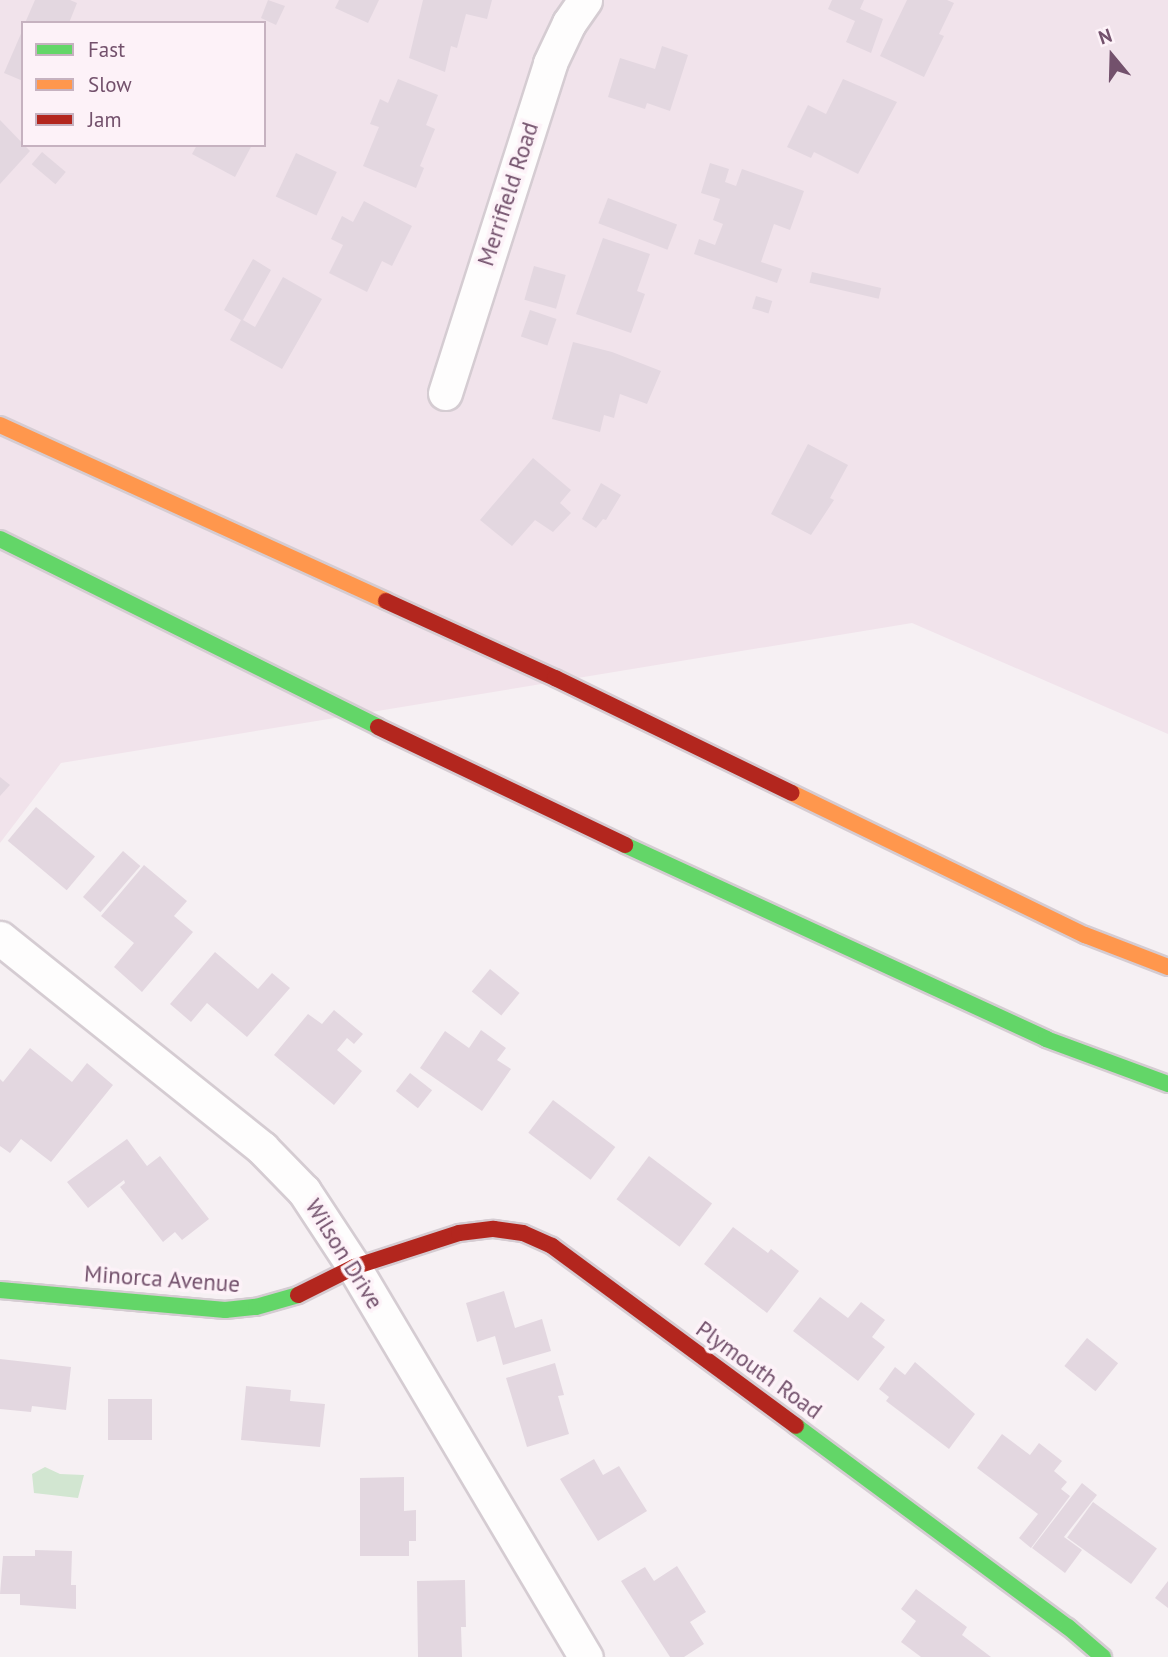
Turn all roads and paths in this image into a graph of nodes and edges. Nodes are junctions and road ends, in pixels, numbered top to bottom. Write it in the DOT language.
graph roads {
  1 [pos="585,0"];
  2 [pos="445,393"];
  3 [pos="0,425"];
  4 [pos="0,539"];
  5 [pos="0,938"];
  6 [pos="1168,967"];
  7 [pos="1168,1084"];
  8 [pos="354,1267"];
  9 [pos="0,1290"];
  10 [pos="586,1657"];
  11 [pos="1103,1657"];
  1 -- 2 [label="street, Merrifield Road"];
  3 -- 6 [label="main road"];
  4 -- 7 [label="main road"];
  5 -- 8 [label="street, Wilson Drive"];
  8 -- 9 [label="main road, Minorca Avenue"];
  8 -- 10 [label="street, Wilson Drive"];
  8 -- 11 [label="main road, Plymouth Road"];
}
